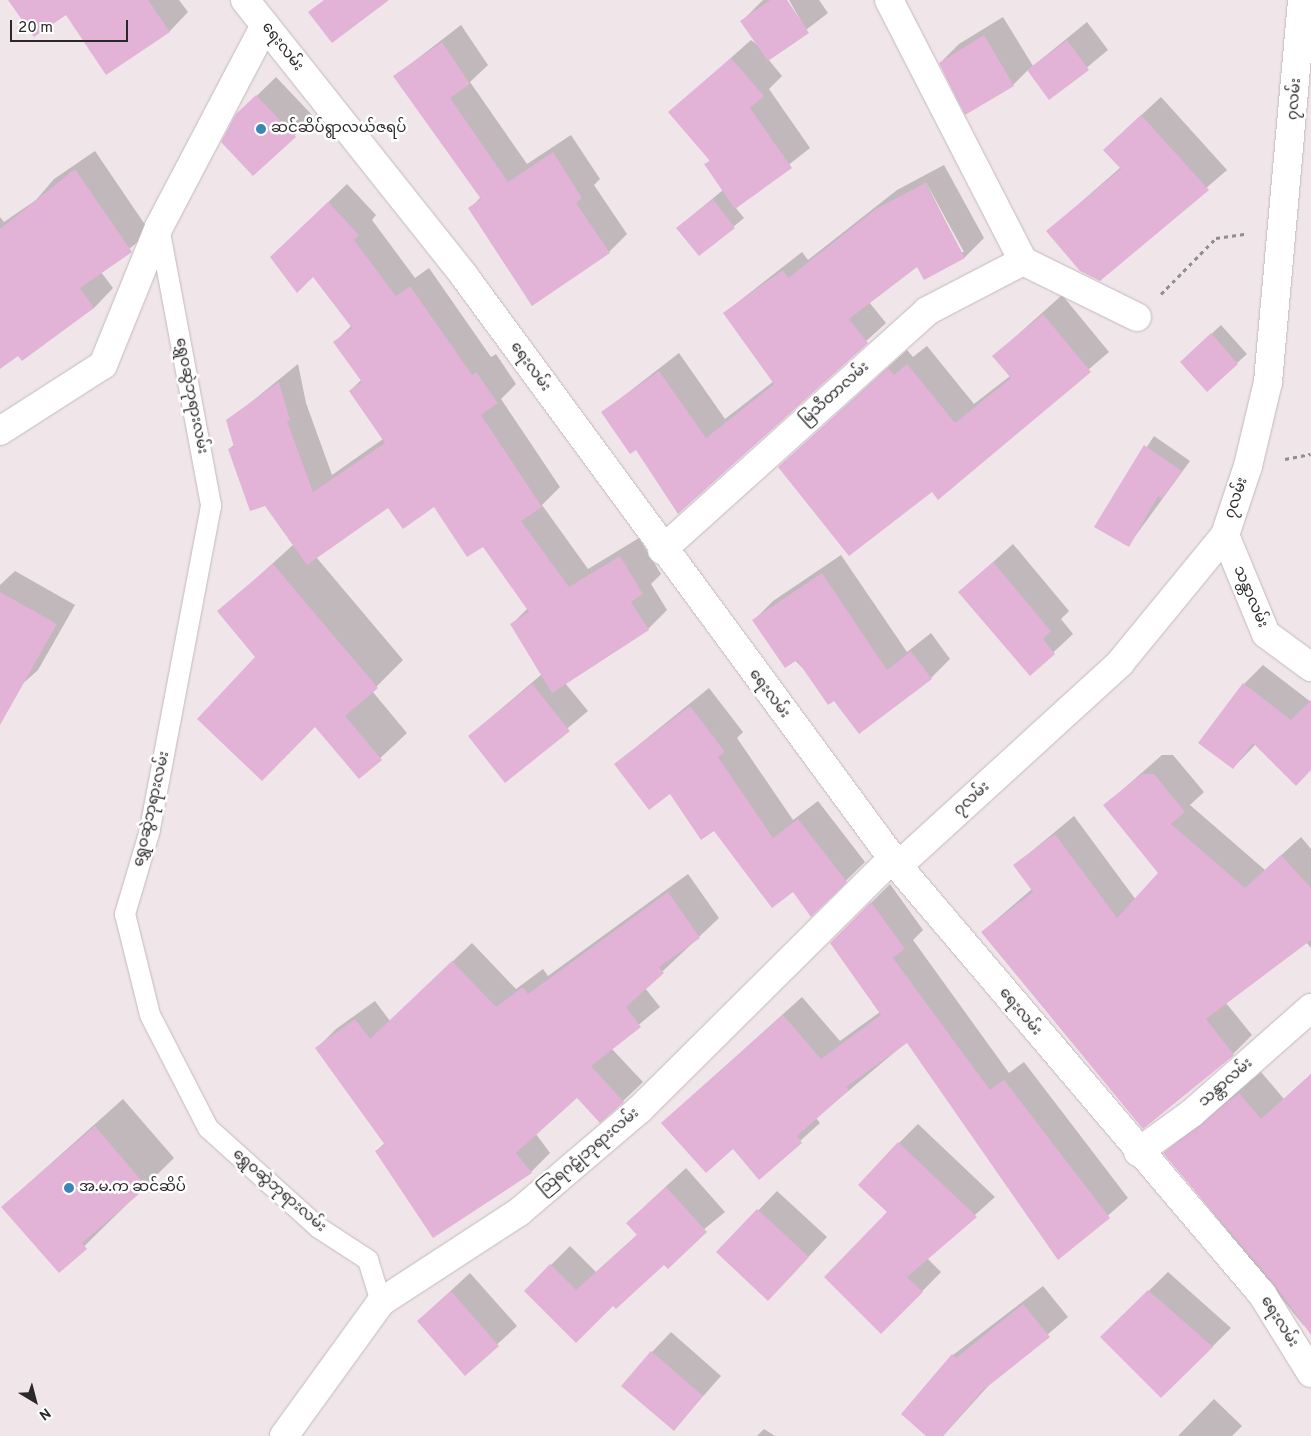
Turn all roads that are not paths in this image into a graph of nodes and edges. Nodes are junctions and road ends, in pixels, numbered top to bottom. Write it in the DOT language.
graph roads {
  1 [pos="245,0"];
  2 [pos="889,0"];
  3 [pos="1302,0"];
  4 [pos="265,25"];
  5 [pos="1305,38"];
  6 [pos="159,227"];
  7 [pos="1023,261"];
  8 [pos="1137,317"];
  9 [pos="0,431"];
  10 [pos="1224,535"];
  11 [pos="662,550"];
  12 [pos="1311,667"];
  13 [pos="896,862"];
  14 [pos="1311,1008"];
  15 [pos="1138,1152"];
  16 [pos="381,1302"];
  17 [pos="1311,1373"];
  18 [pos="284,1436"];
  1 -- 4 [label="street, ရေးလမ်း"];
  2 -- 7 [label="street"];
  3 -- 5 [label="street, ၇လမ်း"];
  4 -- 6 [label="street"];
  4 -- 11 [label="street, ရေးလမ်း"];
  5 -- 10 [label="street, ၇လမ်း"];
  6 -- 9 [label="street"];
  6 -- 16 [label="lane, ရွှေဝဆွဲဘုရားလမ်း"];
  7 -- 8 [label="street"];
  7 -- 11 [label="street, မြသီတာလမ်း"];
  10 -- 12 [label="street, သန္တာလမ်း"];
  10 -- 13 [label="street, ၇လမ်း"];
  11 -- 13 [label="street, ရေးလမ်း"];
  13 -- 15 [label="street, ရေးလမ်း"];
  13 -- 16 [label="street, သြရဂဠုံဘုရားလမ်း"];
  14 -- 15 [label="street, သန္တာလမ်း"];
  15 -- 17 [label="street, ရေးလမ်း"];
  16 -- 18 [label="street, သြရဂဠုံဘုရားလမ်း"];
}
